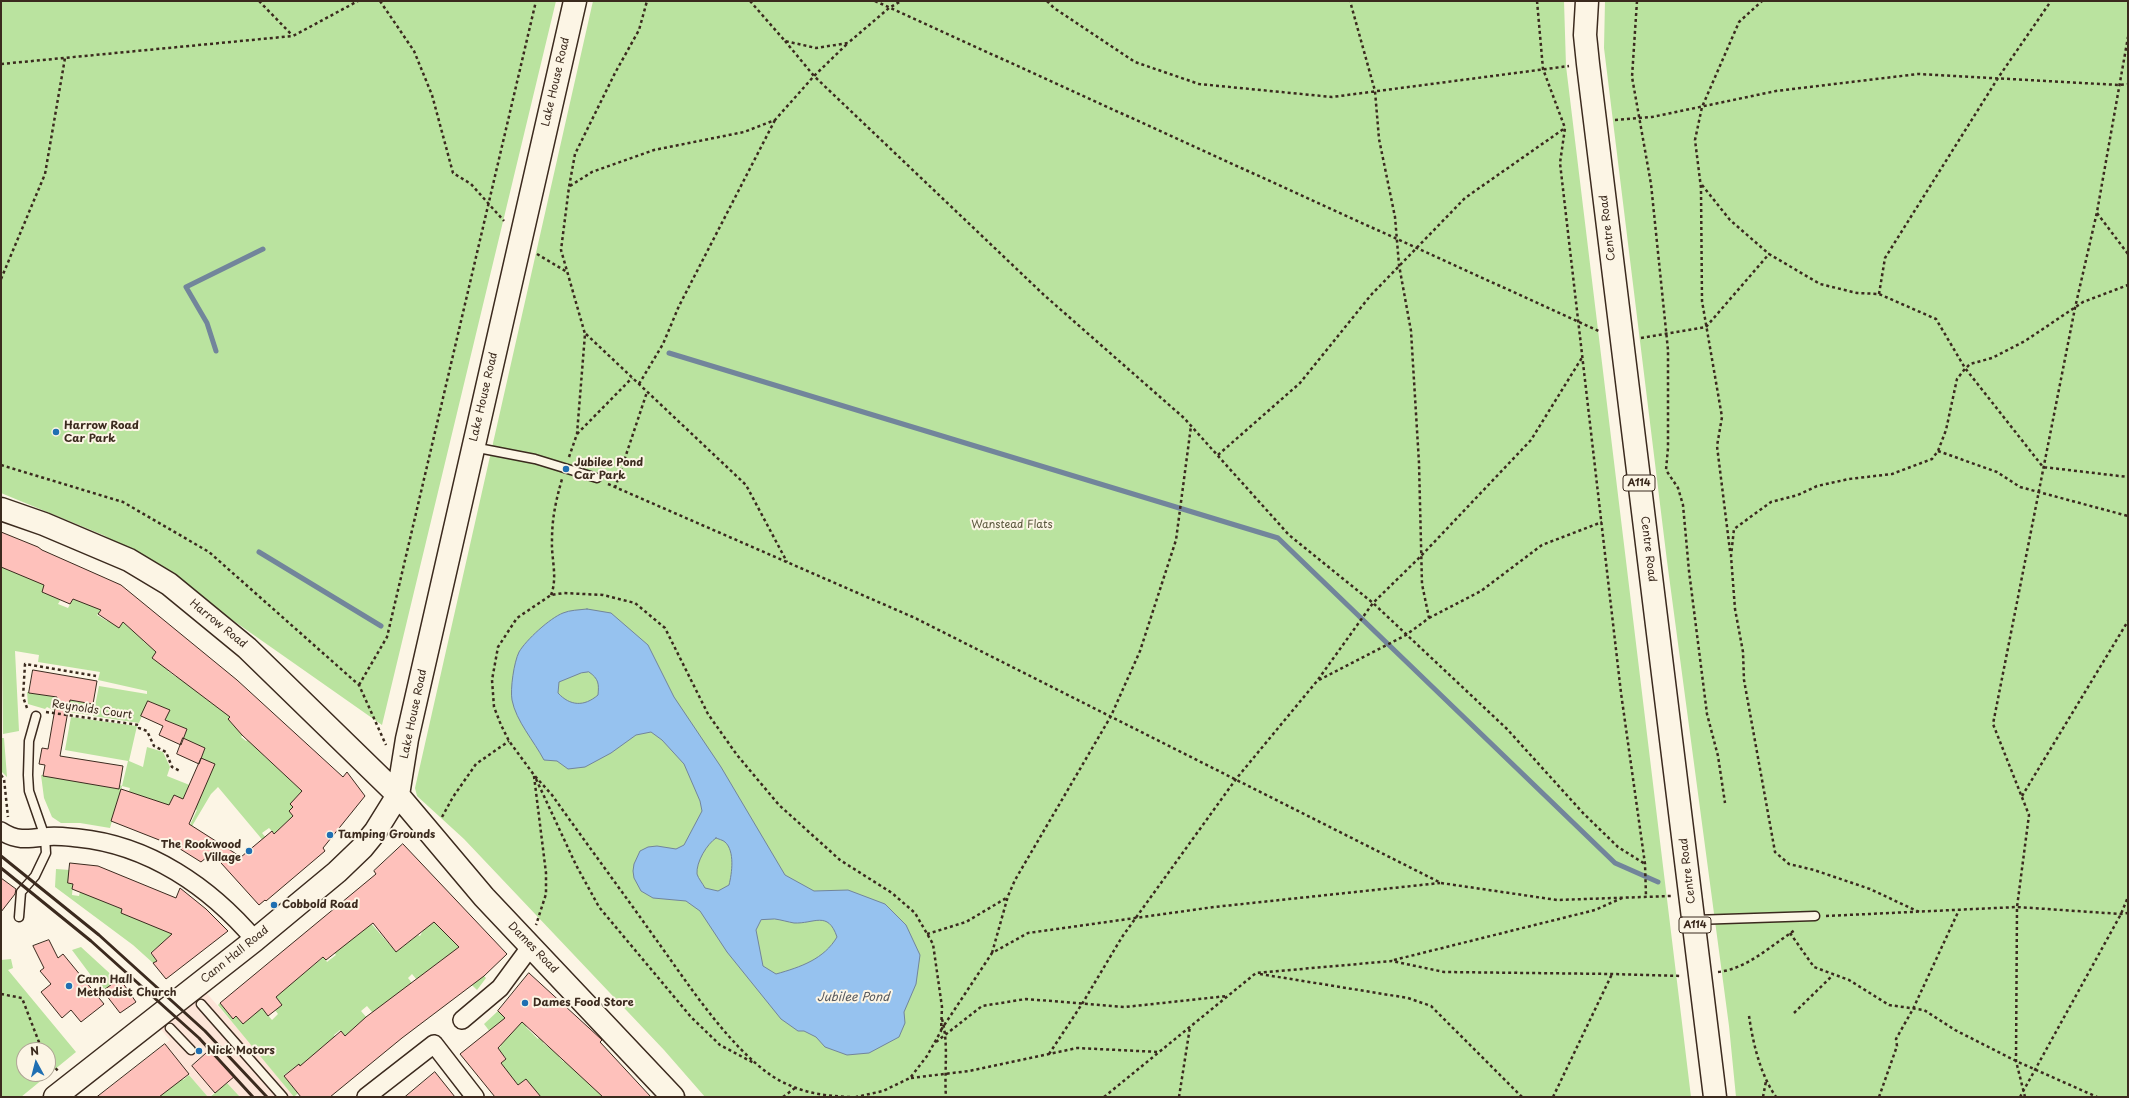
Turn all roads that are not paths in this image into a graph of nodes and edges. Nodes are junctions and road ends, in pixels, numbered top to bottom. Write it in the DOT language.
graph roads {
  1 [pos="575,1"];
  2 [pos="1587,1"];
  3 [pos="473,447"];
  4 [pos="597,478"];
  5 [pos="1,509"];
  6 [pos="36,716"];
  7 [pos="398,795"];
  8 [pos="1,831"];
  9 [pos="45,837"];
  10 [pos="1815,916"];
  11 [pos="19,917"];
  12 [pos="1694,920"];
  13 [pos="533,938"];
  14 [pos="255,940"];
  15 [pos="201,1004"];
  16 [pos="462,1020"];
  17 [pos="170,1028"];
  18 [pos="191,1050"];
  19 [pos="55,1097"];
  20 [pos="283,1097"];
  21 [pos="366,1097"];
  22 [pos="475,1097"];
  23 [pos="673,1097"];
  24 [pos="1715,1097"];
  1 -- 3 [label="main road, Lake House Road"];
  2 -- 12 [label="main road, Centre Road / A114"];
  3 -- 4 [label="lane"];
  3 -- 7 [label="main road, Lake House Road"];
  5 -- 7 [label="main road, Harrow Road"];
  6 -- 9 [label="lane"];
  7 -- 13 [label="main road, Dames Road"];
  7 -- 14 [label="main road, Cann Hall Road"];
  8 -- 9 [label="street"];
  9 -- 11 [label="lane"];
  9 -- 14 [label="street"];
  10 -- 12 [label="lane"];
  12 -- 24 [label="main road, Centre Road / A114"];
  13 -- 16 [label="street"];
  13 -- 23 [label="main road, Dames Road"];
  14 -- 19 [label="main road, Cann Hall Road"];
  15 -- 20 [label="lane"];
  17 -- 18 [label="lane"];
  21 -- 22 [label="street"];
}
